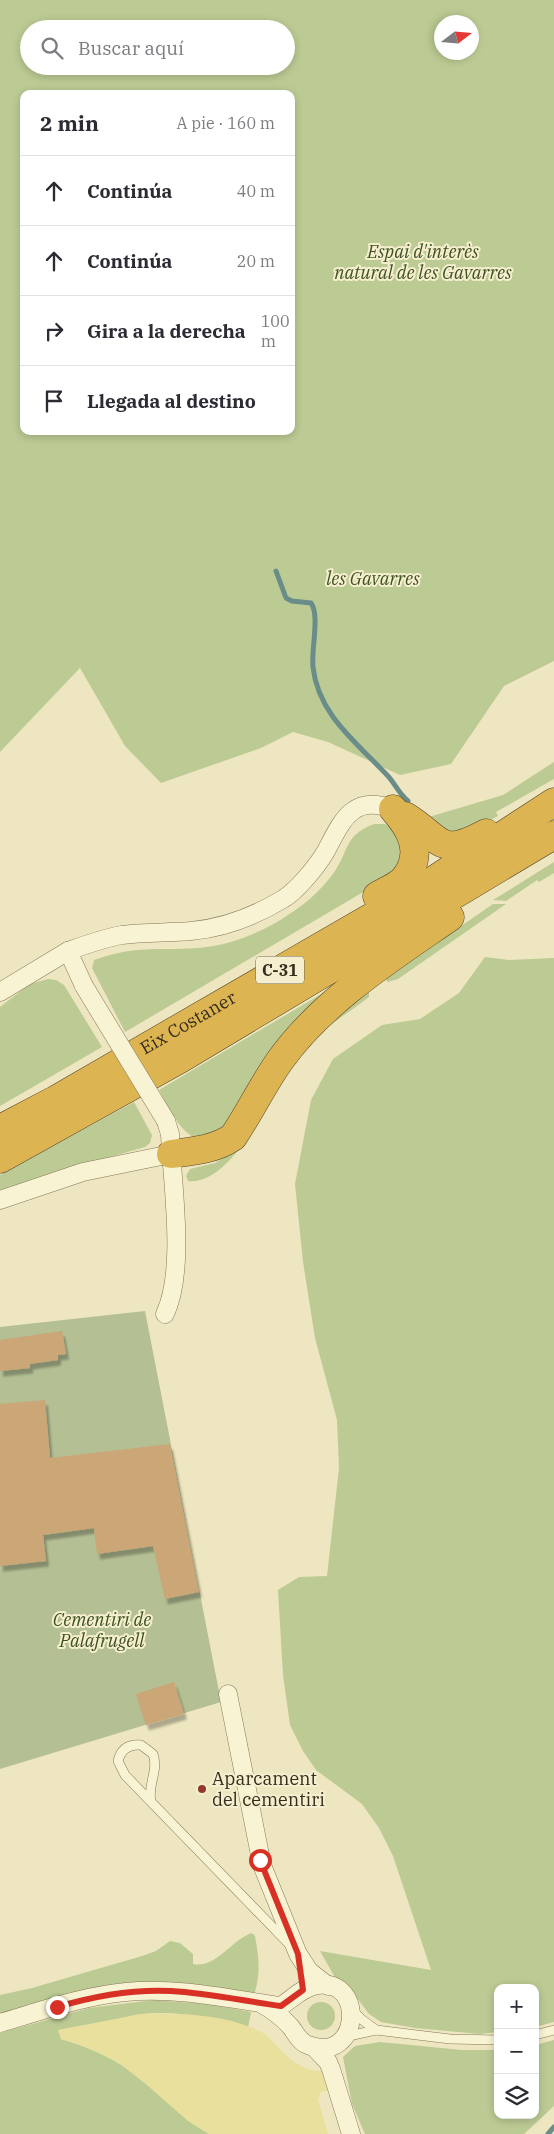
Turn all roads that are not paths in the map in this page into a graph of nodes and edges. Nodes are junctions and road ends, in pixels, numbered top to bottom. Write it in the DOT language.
graph roads {
  1 [pos="554,801"];
  2 [pos="393,809"];
  3 [pos="554,835"];
  4 [pos="554,845"];
  5 [pos="68,951"];
  6 [pos="0,992"];
  7 [pos="0,1123"];
  8 [pos="0,1129"];
  9 [pos="171,1154"];
  10 [pos="0,1159"];
  11 [pos="0,1200"];
  12 [pos="165,1314"];
  13 [pos="228,1694"];
  14 [pos="151,1802"];
  15 [pos="298,1954"];
  16 [pos="328,1986"];
  17 [pos="299,1994"];
  18 [pos="260,2003"];
  19 [pos="351,2008"];
  20 [pos="0,2023"];
  21 [pos="291,2027"];
  22 [pos="376,2030"];
  23 [pos="554,2030"];
  24 [pos="539,2034"];
  25 [pos="340,2040"];
  26 [pos="494,2040"];
  27 [pos="314,2047"];
  28 [pos="336,2080"];
  29 [pos="351,2134"];
  1 -- 2 [label="highway"];
  1 -- 8 [label="highway, Eix Costaner / C-31"];
  2 -- 5 [label="street"];
  2 -- 7 [label="highway"];
  3 -- 10 [label="highway, Eix Costaner / C-31"];
  4 -- 9 [label="highway"];
  5 -- 6 [label="street"];
  5 -- 9 [label="street, bridge"];
  9 -- 11 [label="street"];
  9 -- 12 [label="street"];
  13 -- 15 [label="street"];
  14 -- 14 [label="lane"];
  14 -- 15 [label="lane"];
  15 -- 16 [label="street"];
  15 -- 17 [label="street"];
  16 -- 17 [label="street"];
  16 -- 19 [label="street"];
  17 -- 18 [label="street"];
  17 -- 21 [label="street"];
  18 -- 20 [label="street"];
  18 -- 21 [label="street"];
  19 -- 22 [label="lane"];
  19 -- 25 [label="street"];
  21 -- 27 [label="street"];
  22 -- 25 [label="lane"];
  22 -- 26 [label="lane"];
  23 -- 24 [label="lane"];
  25 -- 27 [label="street"];
  25 -- 28 [label="street"];
  27 -- 28 [label="street"];
  28 -- 29 [label="street"];
}
